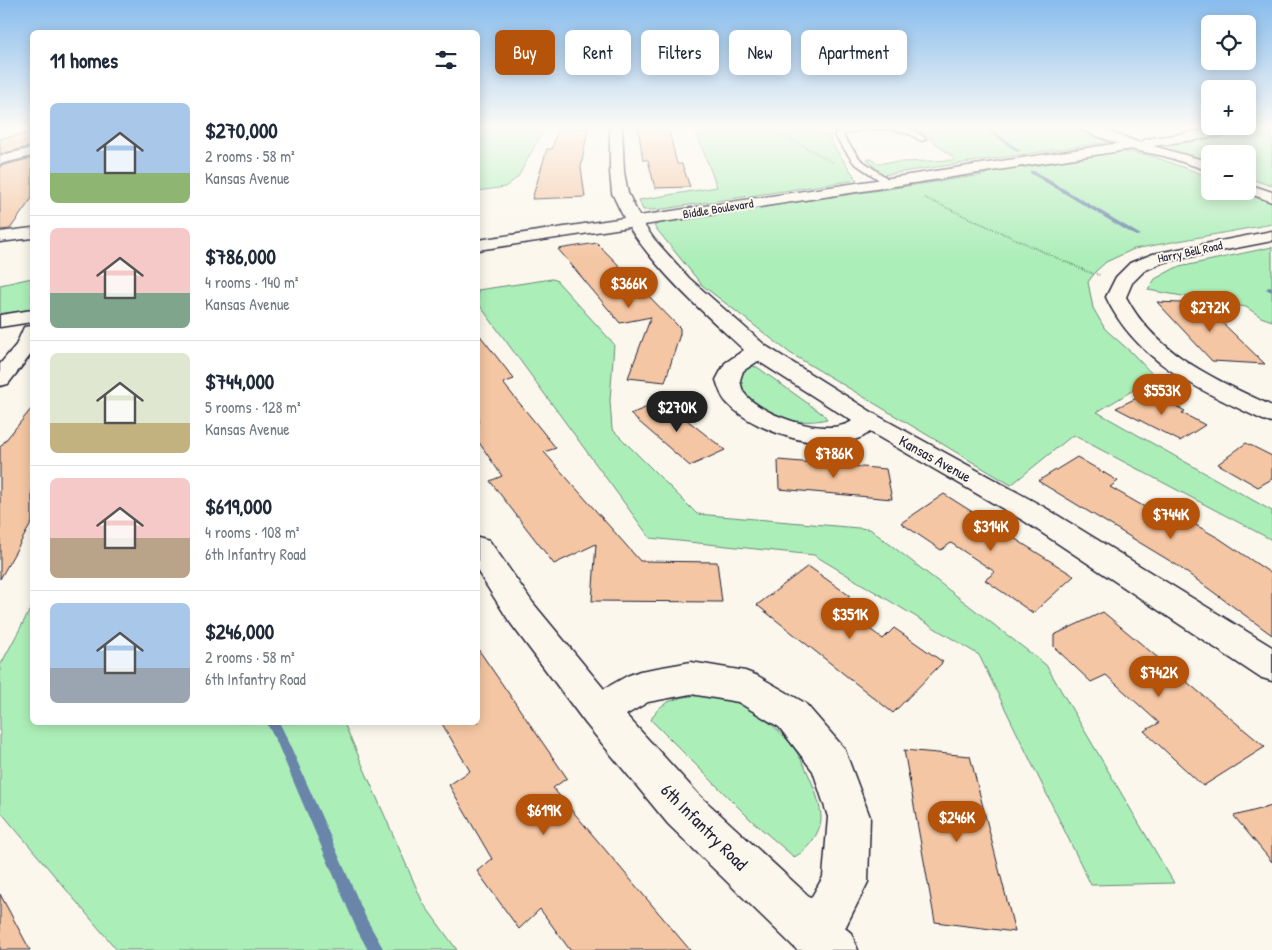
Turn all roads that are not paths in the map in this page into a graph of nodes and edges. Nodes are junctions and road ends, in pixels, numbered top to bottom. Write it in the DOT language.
graph roads {
  1 [pos="617,171"];
  2 [pos="870,171"];
  3 [pos="969,171"];
  4 [pos="1256,183"];
  5 [pos="885,184"];
  6 [pos="1272,188"];
  7 [pos="1256,191"];
  8 [pos="1272,197"];
  9 [pos="634,222"];
  10 [pos="30,233"];
  11 [pos="1272,236"];
  12 [pos="0,237"];
  13 [pos="480,245"];
  14 [pos="30,316"];
  15 [pos="0,321"];
  16 [pos="30,337"];
  17 [pos="758,351"];
  18 [pos="0,379"];
  19 [pos="1272,415"];
  20 [pos="868,421"];
  21 [pos="480,551"];
  22 [pos="1272,666"];
  23 [pos="598,712"];
  24 [pos="825,943"];
  1 -- 9 [label="street, Kansas Avenue"];
  2 -- 5 [label="lane"];
  3 -- 5 [label="street, Biddle Boulevard"];
  4 -- 6 [label="street"];
  5 -- 9 [label="street, Biddle Boulevard"];
  7 -- 8 [label="street"];
  9 -- 13 [label="street, Biddle Boulevard"];
  9 -- 17 [label="street, Kansas Avenue"];
  10 -- 12 [label="street"];
  11 -- 19 [label="street, Harry Bell Road"];
  14 -- 15 [label="street"];
  16 -- 18 [label="street"];
  17 -- 20 [label="street, Kansas Avenue"];
  17 -- 20 [label="street"];
  20 -- 22 [label="street, Kansas Avenue"];
  21 -- 23 [label="street, 6th Infantry Road"];
  23 -- 24 [label="street, 6th Infantry Road"];
  23 -- 24 [label="street, 6th Infantry Road"];
}
